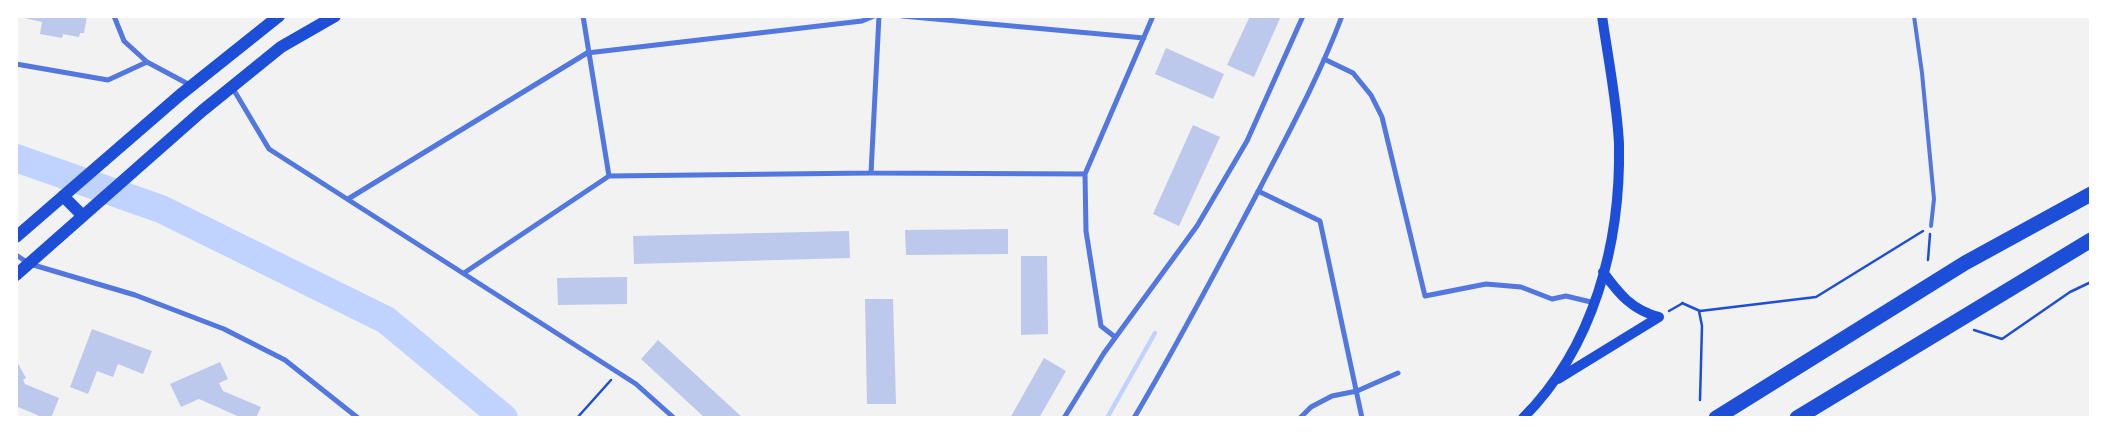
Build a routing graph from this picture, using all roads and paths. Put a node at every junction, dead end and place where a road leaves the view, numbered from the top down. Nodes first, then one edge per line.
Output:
1 (114, 16) edge
2 (280, 16) edge
3 (334, 16) edge
4 (583, 16) edge
5 (874, 16) edge
6 (879, 16) edge
7 (902, 16) edge
8 (1153, 16) edge
9 (1304, 16) edge
10 (1342, 16) edge
11 (1602, 16) edge
12 (1914, 16) edge
13 (1144, 38) junction
14 (588, 53) junction
15 (1324, 59) junction
16 (147, 62) junction
17 (16, 64) edge
18 (192, 86) junction
19 (232, 87) junction
20 (871, 172) junction
21 (1085, 174) junction
22 (609, 176) junction
23 (1258, 191) junction
24 (2091, 194) edge
25 (64, 196) junction
26 (348, 199) junction
27 (83, 216) junction
28 (1931, 226) junction
29 (18, 235) edge
30 (2091, 240) edge
31 (16, 256) edge
32 (1928, 260) dead end
33 (30, 264) junction
34 (1604, 272) junction
35 (464, 273) junction
36 (16, 275) edge
37 (2091, 282) edge
38 (1596, 303) junction
39 (1700, 311) junction
40 (1659, 317) junction
41 (1966, 327) dead end
42 (1115, 337) junction
43 (1398, 373) dead end
44 (612, 378) dead end
45 (1555, 381) junction
46 (1357, 391) junction
47 (1700, 400) dead end
48 (358, 418) edge
49 (577, 418) edge
50 (674, 418) edge
51 (1064, 418) edge
52 (1134, 418) edge
53 (1300, 418) edge
54 (1362, 418) edge
55 (1522, 418) edge
56 (1716, 418) edge
57 (1797, 418) edge

1 - 16 street
2 - 18 main road
3 - 19 main road
4 - 14 street
5 - 14 street
6 - 20 street
7 - 13 street
8 - 13 street
9 - 42 street
10 - 15 street
11 - 34 main road
12 - 28 lane
13 - 21 street
14 - 22 street
14 - 26 street
15 - 23 street
15 - 38 street
16 - 17 street
16 - 18 street
18 - 25 main road
19 - 26 street
19 - 27 main road
20 - 21 street
20 - 22 street
21 - 42 street
22 - 35 street
23 - 46 street
23 - 52 street
24 - 56 highway
25 - 27 main road
25 - 29 main road
26 - 35 street
27 - 33 main road
28 - 32 path
28 - 39 path
30 - 57 highway
31 - 33 street
33 - 36 main road
33 - 48 street
34 - 38 main road
34 - 40 main road
35 - 50 street
37 - 41 path
38 - 45 main road
39 - 40 path
39 - 47 path
40 - 45 main road
42 - 51 street
43 - 46 street
44 - 49 path
45 - 55 main road
46 - 53 street
46 - 54 street

